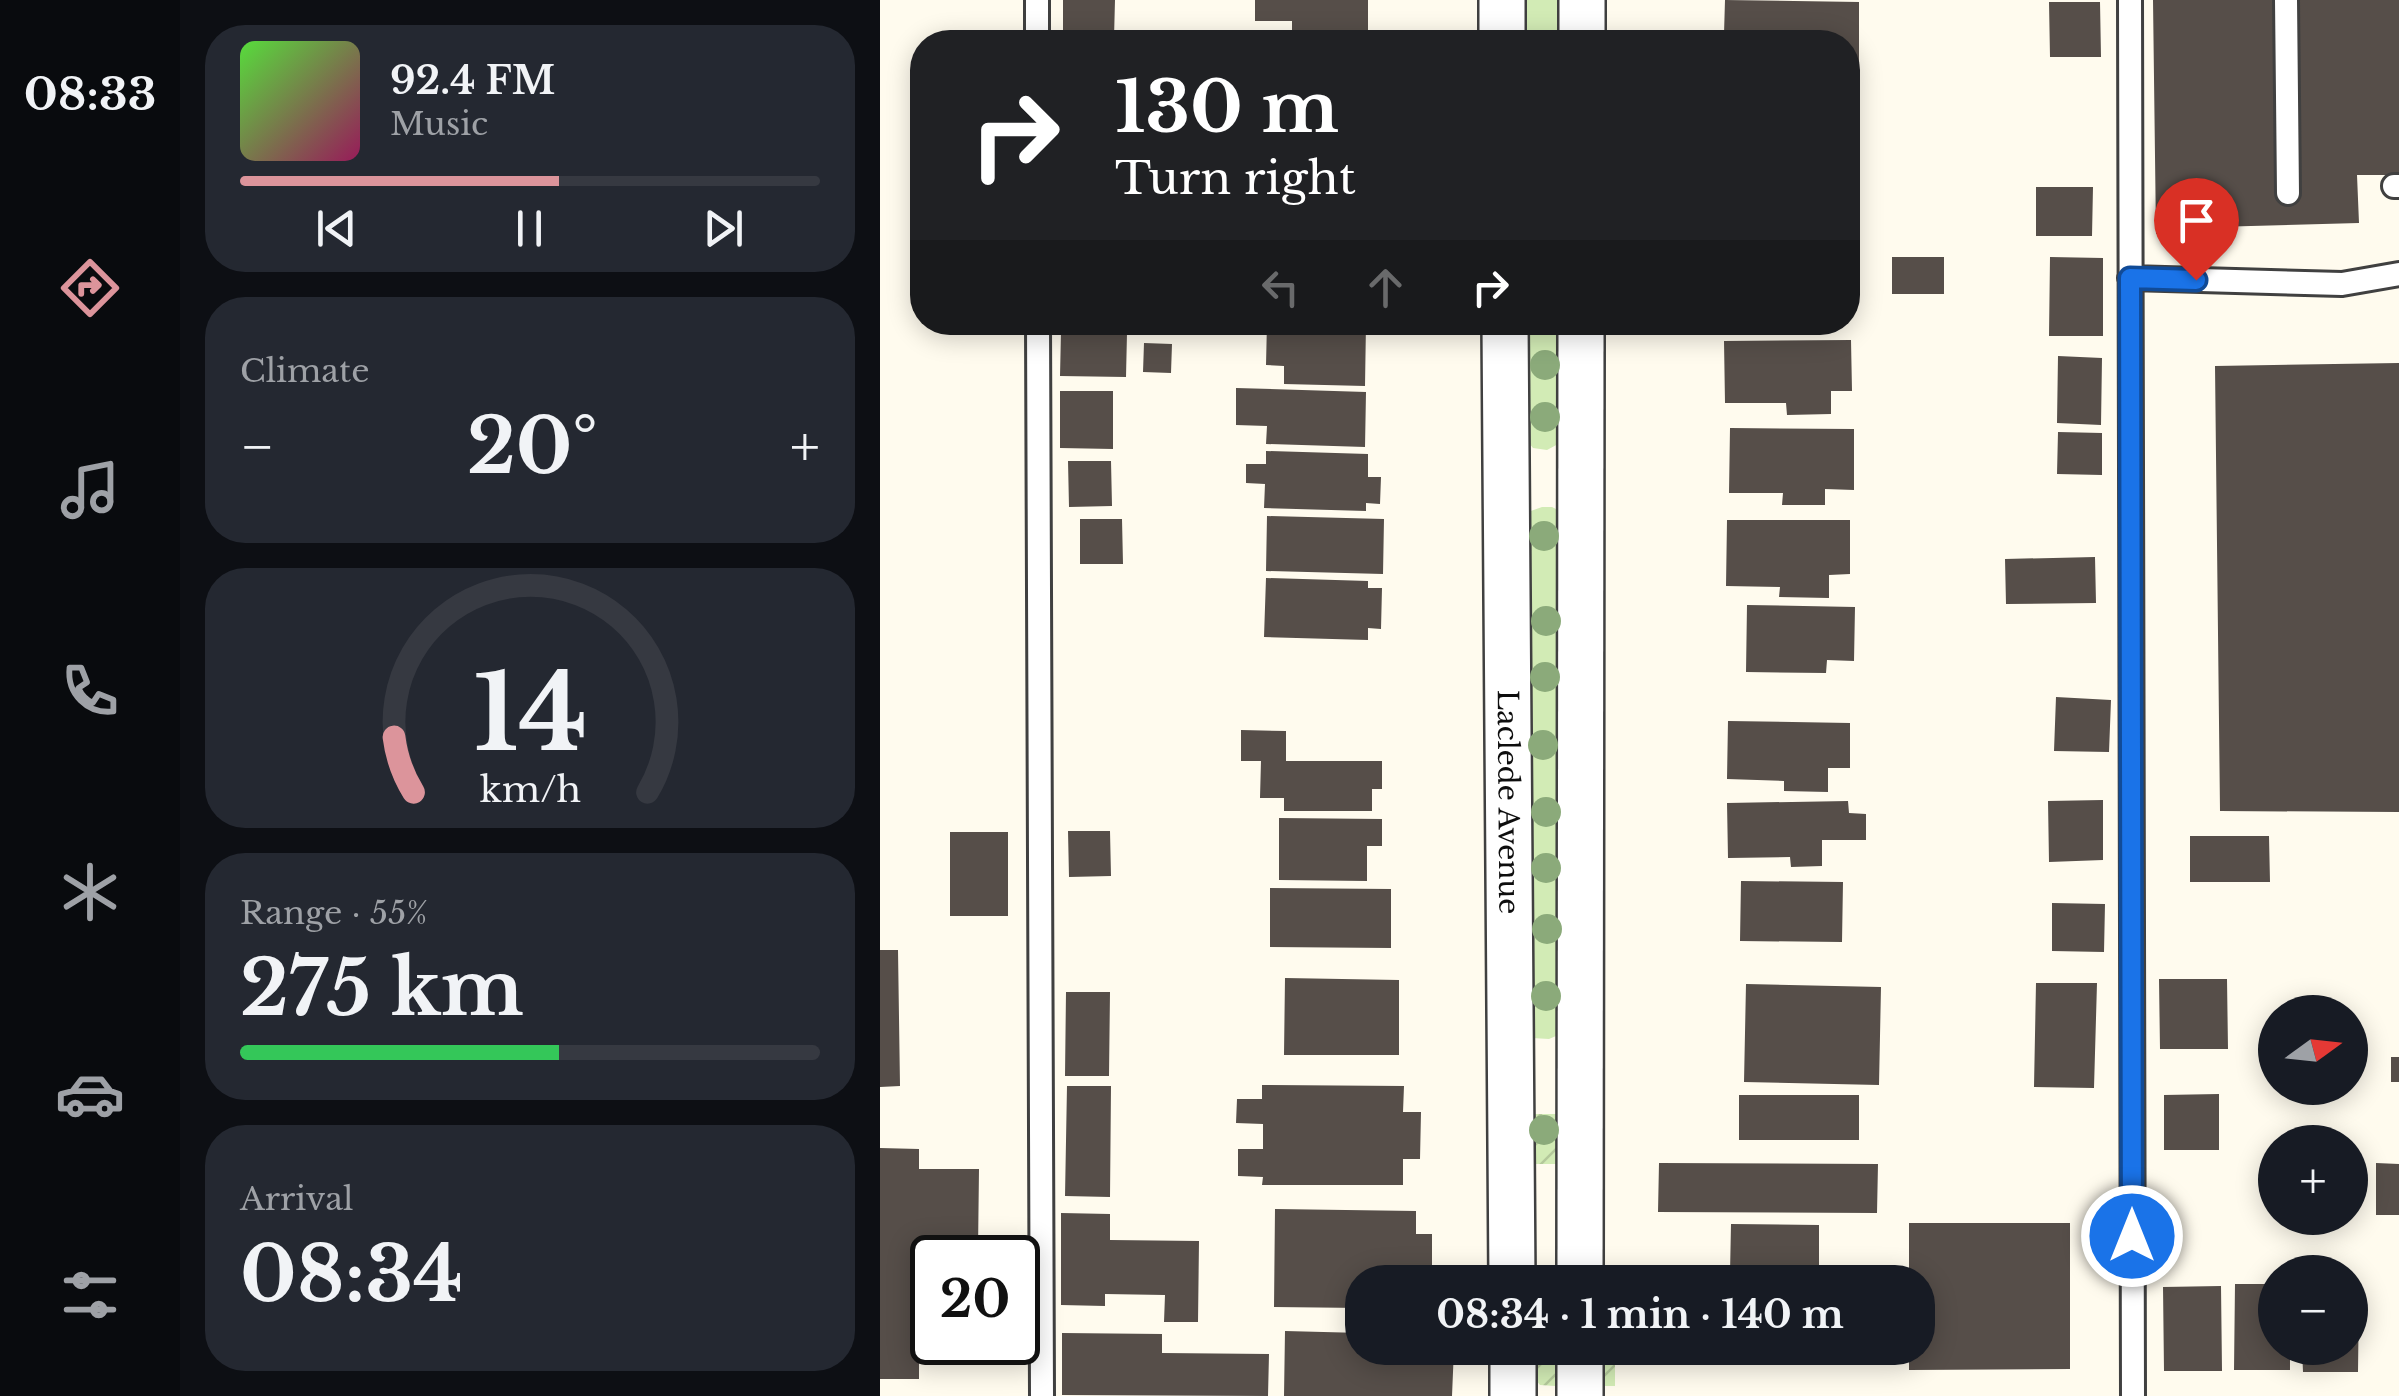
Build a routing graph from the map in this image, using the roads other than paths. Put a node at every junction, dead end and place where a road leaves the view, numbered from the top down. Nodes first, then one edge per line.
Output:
1 (1037, 0) edge
2 (1502, 0) edge
3 (1582, 0) edge
4 (2130, 0) edge
5 (2286, 0) edge
6 (1037, 30) edge
7 (1502, 30) edge
8 (1582, 30) edge
9 (2288, 193) dead end
10 (2399, 274) edge
11 (2130, 278) junction
12 (1038, 335) edge
13 (1504, 335) edge
14 (1582, 335) edge
15 (1512, 1265) edge
16 (1580, 1265) edge
17 (1512, 1365) edge
18 (1580, 1365) edge
19 (1042, 1396) edge
20 (1513, 1396) edge
21 (1580, 1396) edge
22 (2133, 1396) edge

1 - 6 lane
2 - 7 street
3 - 8 street
4 - 11 lane
5 - 9 lane
10 - 11 lane
11 - 22 lane
12 - 19 lane
13 - 15 street, Laclede Avenue
14 - 16 street
17 - 20 street
18 - 21 street

